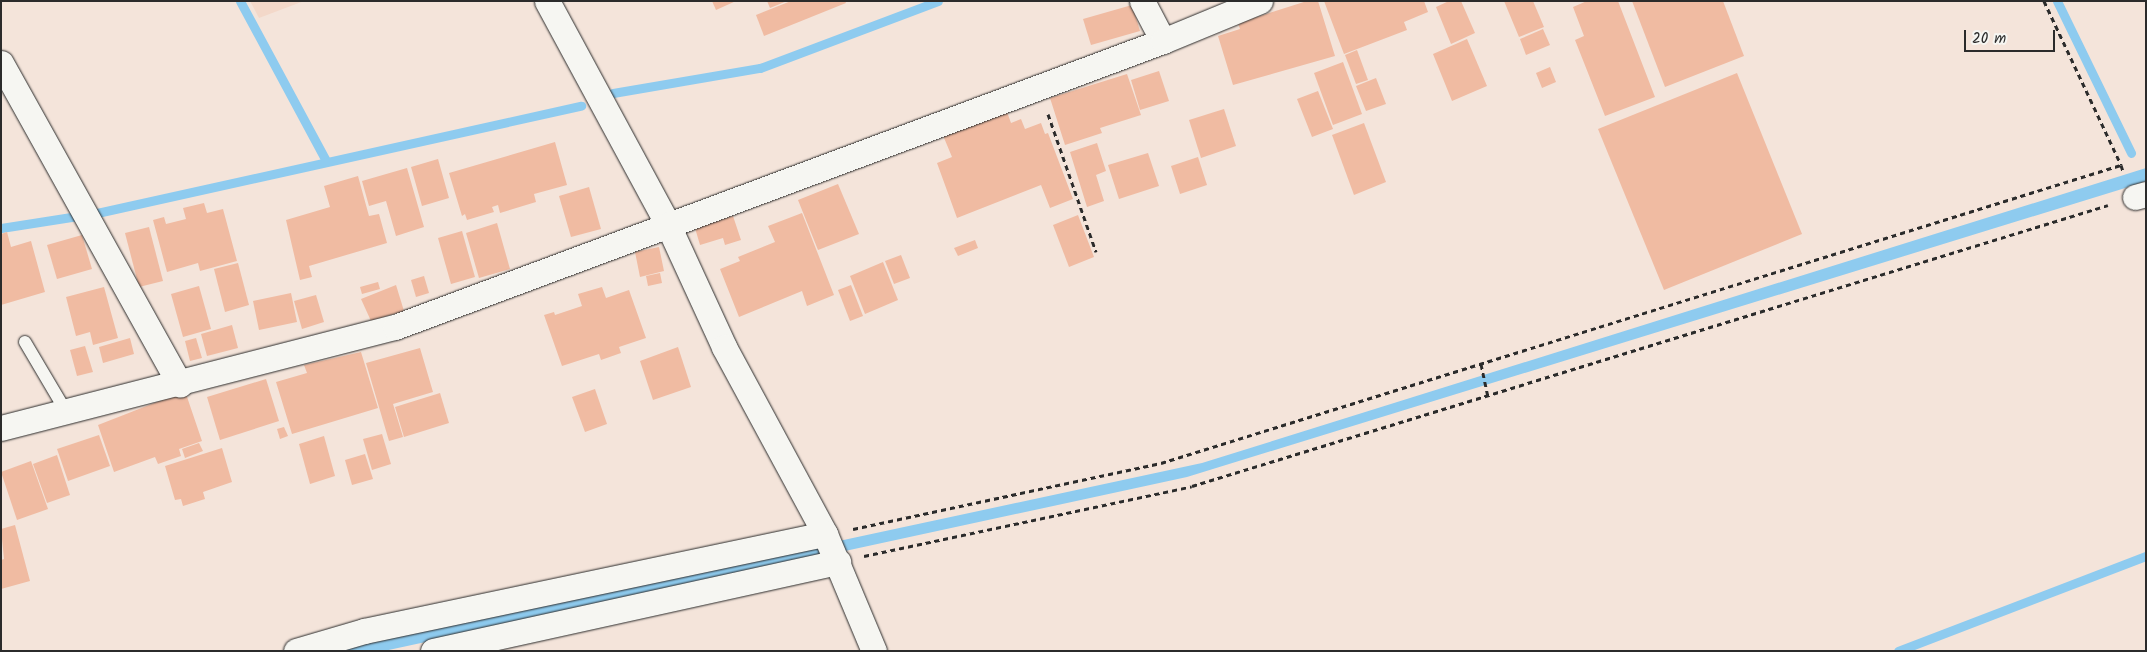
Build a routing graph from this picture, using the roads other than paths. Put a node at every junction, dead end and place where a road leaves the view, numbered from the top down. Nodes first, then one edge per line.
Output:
1 (547, 1) edge
2 (1142, 1) edge
3 (1260, 1) edge
4 (1163, 41) junction
5 (1, 63) edge
6 (668, 225) junction
7 (25, 342) dead end
8 (180, 384) junction
9 (67, 413) junction
10 (1, 428) edge
11 (832, 549) junction
12 (320, 648) edge
13 (296, 651) edge
14 (433, 651) edge
15 (874, 651) edge

1 - 6 street
2 - 4 street
3 - 4 street
4 - 6 street
5 - 8 street
6 - 8 street
6 - 11 street
7 - 9 lane
8 - 9 street
9 - 10 street
11 - 12 street
11 - 14 street
11 - 15 street
12 - 13 street

